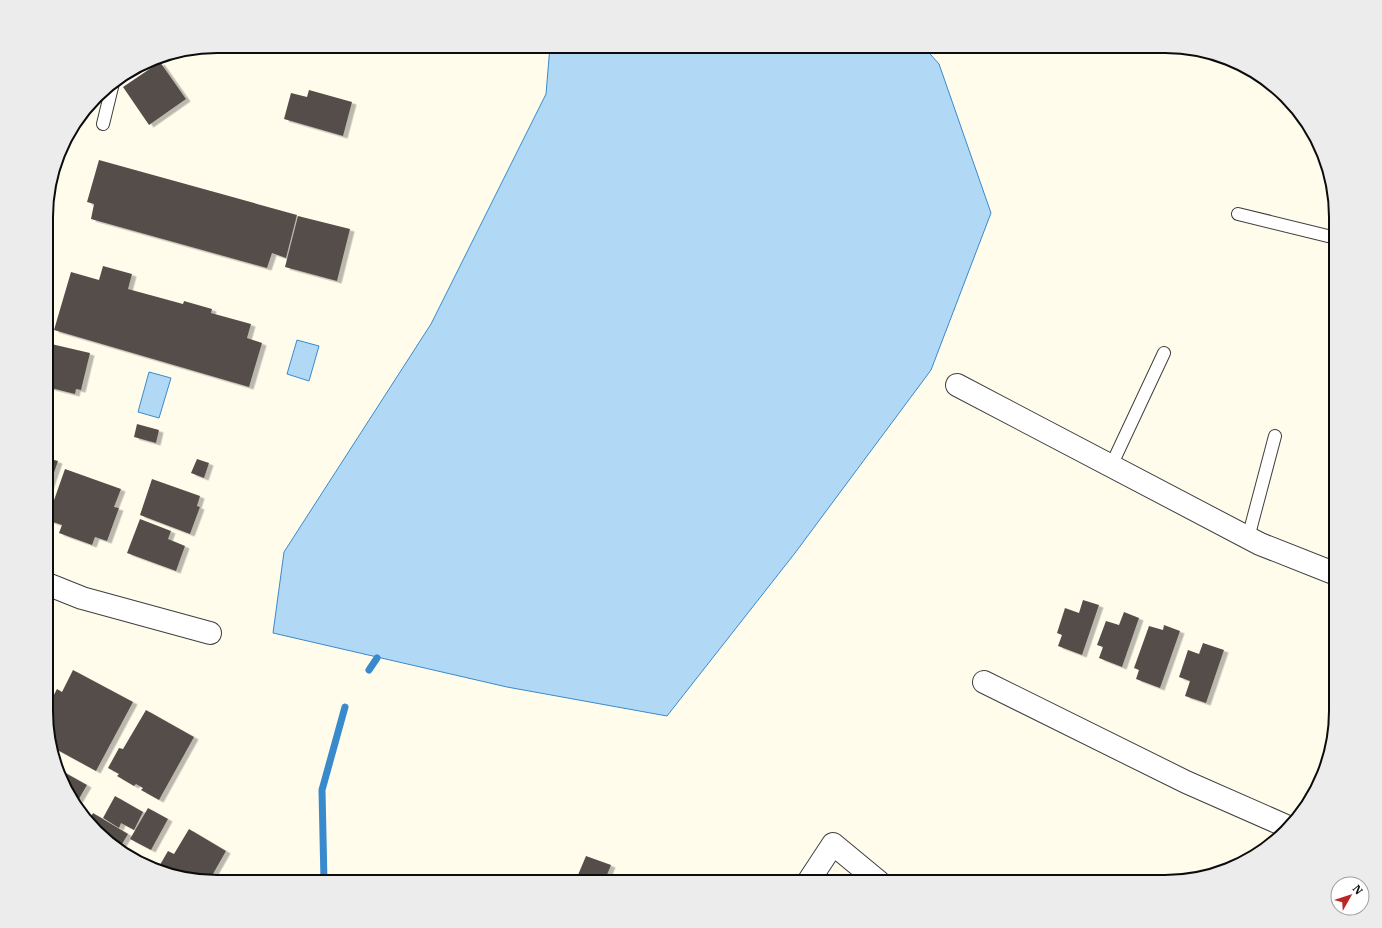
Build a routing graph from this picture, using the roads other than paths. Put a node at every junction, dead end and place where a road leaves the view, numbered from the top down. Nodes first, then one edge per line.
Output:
1 (111, 92) edge
2 (104, 124) dead end
3 (1238, 214) dead end
4 (1329, 236) edge
5 (1164, 352) dead end
6 (957, 385) dead end
7 (1275, 436) dead end
8 (1111, 466) junction
9 (1248, 538) junction
10 (1329, 571) edge
11 (53, 586) edge
12 (210, 633) dead end
13 (984, 682) dead end
14 (1283, 825) edge
15 (813, 875) edge
16 (871, 875) edge

1 - 2 lane
3 - 4 lane
5 - 8 lane
6 - 8 street
7 - 9 lane
8 - 9 street
9 - 10 street
11 - 12 street
13 - 14 street
15 - 16 street

